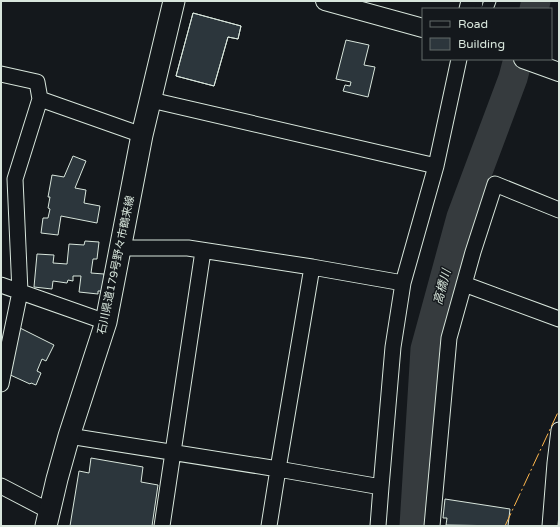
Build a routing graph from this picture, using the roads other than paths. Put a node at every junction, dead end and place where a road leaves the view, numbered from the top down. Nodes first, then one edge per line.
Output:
1 (174, 1) edge
2 (325, 1) edge
3 (347, 4) edge
4 (422, 28) edge
5 (459, 60) edge
6 (527, 60) edge
7 (559, 72) edge
8 (1, 74) edge
9 (40, 99) junction
10 (151, 100) junction
11 (142, 135) junction
12 (436, 166) junction
13 (559, 210) edge
14 (120, 248) junction
15 (203, 251) junction
16 (312, 267) junction
17 (403, 283) junction
18 (464, 284) junction
19 (1, 285) edge
20 (20, 292) junction
21 (559, 319) edge
22 (106, 322) junction
23 (1, 384) edge
24 (559, 430) edge
25 (69, 436) junction
26 (174, 453) junction
27 (557, 463) edge
28 (278, 469) junction
29 (1, 486) edge
30 (381, 487) junction
31 (48, 519) edge
32 (162, 526) edge
33 (269, 526) edge
34 (378, 526) edge
35 (432, 526) edge
36 (550, 526) edge

1 - 10 main road, 石川県道179号野々市鶴来線
2 - 3 street
3 - 4 street
5 - 12 street
6 - 7 street
8 - 9 street
9 - 11 street
9 - 20 street
10 - 11 main road, 石川県道179号野々市鶴来線
10 - 12 street
11 - 14 main road, 石川県道179号野々市鶴来線
12 - 17 street
13 - 18 street
14 - 15 street
14 - 22 main road, 石川県道179号野々市鶴来線
15 - 16 street
15 - 26 street
16 - 17 street
16 - 28 street
17 - 30 street
18 - 21 street
18 - 35 street
19 - 20 street
20 - 22 street
20 - 23 street
22 - 25 main road, 石川県道179号野々市鶴来線
24 - 27 street
25 - 26 street
25 - 31 main road, 石川県道179号野々市鶴来線
26 - 28 street
26 - 32 street
27 - 36 street
28 - 30 street
28 - 33 street
29 - 31 street
30 - 34 street

